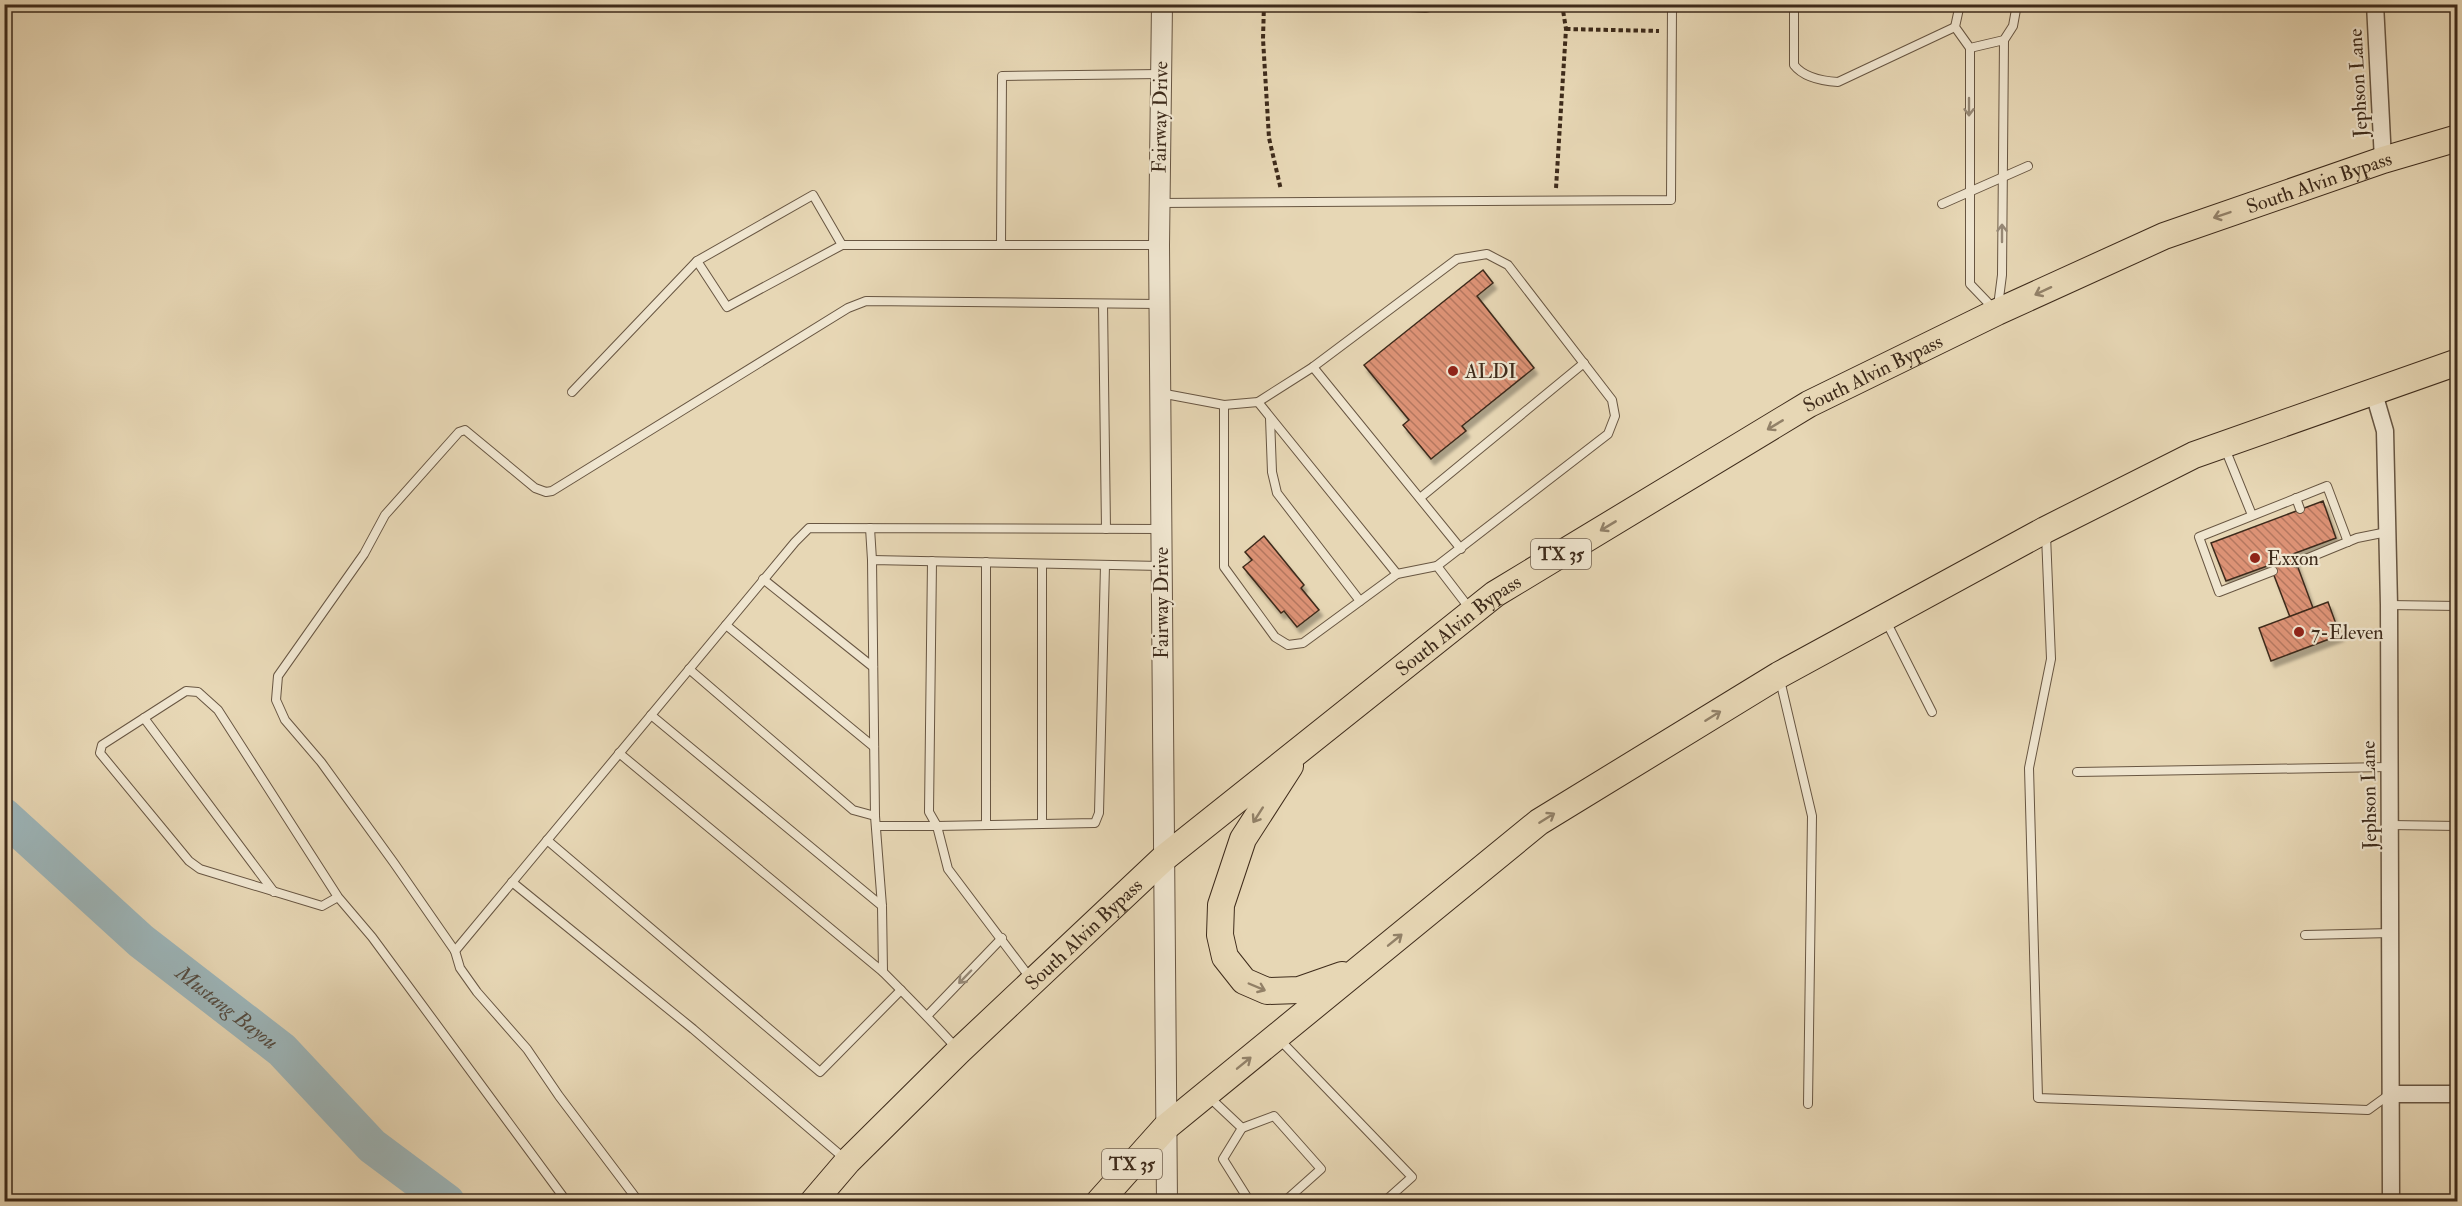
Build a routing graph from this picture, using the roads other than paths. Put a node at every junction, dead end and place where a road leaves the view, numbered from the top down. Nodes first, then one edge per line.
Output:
1 (1162, 4) edge
2 (1367, 4) edge
3 (1443, 4) edge
4 (1672, 4) edge
5 (1794, 4) edge
6 (1960, 4) edge
7 (2017, 4) edge
8 (2375, 4) edge
9 (1955, 27) junction
10 (2004, 40) junction
11 (1970, 48) junction
12 (1160, 74) junction
13 (2457, 138) edge
14 (2383, 160) junction
15 (2028, 166) dead end
16 (2002, 177) junction
17 (1969, 192) junction
18 (1159, 203) junction
19 (1941, 204) dead end
20 (842, 245) junction
21 (1001, 245) junction
22 (1159, 245) junction
23 (697, 261) junction
24 (1103, 304) junction
25 (1159, 304) junction
26 (1997, 312) junction
27 (2457, 362) edge
28 (1584, 363) junction
29 (1313, 367) junction
30 (2373, 390) junction
31 (572, 392) dead end
32 (1160, 393) junction
33 (1258, 402) junction
34 (1224, 405) junction
35 (1270, 417) junction
36 (2223, 444) junction
37 (1419, 498) junction
38 (2296, 498) junction
39 (2276, 506) junction
40 (2300, 509) dead end
41 (2249, 517) junction
42 (2280, 517) dead end
43 (2224, 527) junction
44 (870, 528) junction
45 (1106, 528) junction
46 (2249, 528) dead end
47 (1161, 529) junction
48 (2045, 530) junction
49 (2387, 532) junction
50 (2229, 536) dead end
51 (2348, 542) junction
52 (1461, 549) junction
53 (2296, 559) dead end
54 (872, 560) junction
55 (932, 561) junction
56 (986, 562) junction
57 (1042, 564) junction
58 (1105, 565) junction
59 (1161, 566) junction
60 (1437, 566) junction
61 (2268, 570) dead end
62 (1397, 574) junction
63 (763, 579) junction
64 (1360, 601) junction
65 (2389, 605) junction
66 (2457, 606) edge
67 (1473, 612) junction
68 (1884, 618) junction
69 (726, 625) junction
70 (873, 667) junction
71 (689, 669) junction
72 (1779, 675) junction
73 (1932, 712) dead end
74 (651, 715) junction
75 (144, 718) junction
76 (874, 747) junction
77 (1301, 748) junction
78 (619, 753) junction
79 (2389, 767) junction
80 (2077, 772) dead end
81 (875, 816) junction
82 (1042, 824) junction
83 (986, 825) junction
84 (2391, 825) junction
85 (876, 826) junction
86 (938, 826) junction
87 (2457, 826) edge
88 (547, 840) junction
89 (1164, 858) junction
90 (513, 882) junction
91 (274, 892) junction
92 (338, 897) junction
93 (882, 906) junction
94 (2391, 933) junction
95 (2305, 935) dead end
96 (1002, 938) junction
97 (454, 951) junction
98 (1361, 968) junction
99 (883, 972) junction
100 (1032, 980) junction
101 (901, 990) junction
102 (927, 1015) junction
103 (1277, 1036) junction
104 (958, 1051) junction
105 (1206, 1094) junction
106 (2391, 1094) junction
107 (2457, 1094) edge
108 (1808, 1104) dead end
109 (1166, 1127) junction
110 (1242, 1128) junction
111 (848, 1161) junction
112 (567, 1202) edge
113 (639, 1202) edge
114 (813, 1202) edge
115 (1099, 1202) edge
116 (1167, 1202) edge
117 (1250, 1202) edge
118 (1284, 1202) edge
119 (1384, 1202) edge
120 (2391, 1202) edge

1 - 12 street, Fairway Drive
2 - 3 lane
4 - 18 lane
5 - 9 lane
6 - 9 lane
7 - 10 lane
8 - 14 street, Jephson Lane
9 - 11 lane
10 - 11 lane
10 - 16 lane
11 -> 17 lane
12 - 18 street, Fairway Drive
12 - 21 lane
13 - 14 main road, South Alvin Bypass / TX 35
14 -> 26 main road, South Alvin Bypass / TX 35
15 - 16 lane
16 - 17 lane
26 -> 16 lane
17 - 19 lane
17 - 26 lane
18 - 22 street, Fairway Drive
20 - 21 lane
20 - 23 lane
20 - 23 lane
21 - 22 lane
22 - 25 street, Fairway Drive
23 - 31 lane
24 - 25 lane
24 - 45 lane
24 - 97 lane
25 - 32 street, Fairway Drive
26 -> 67 main road, South Alvin Bypass / TX 35
27 - 30 main road, TX 35
28 - 29 lane
28 - 37 lane
28 - 52 lane
29 - 33 lane
29 - 37 lane
30 - 36 main road, TX 35
30 - 49 street, Jephson Lane
32 - 34 lane
32 - 47 street, Fairway Drive
33 - 34 lane
33 - 35 lane
34 - 64 lane
35 - 62 lane
35 - 64 lane
36 - 41 lane
36 - 48 main road, TX 35
37 - 52 lane
38 - 39 lane
38 - 40 lane
38 - 51 lane
39 - 41 lane
39 - 42 lane
41 - 43 lane
41 - 46 lane
43 - 50 lane
43 - 61 lane
44 - 45 lane
44 - 54 lane
44 - 63 lane
45 - 47 lane
47 - 59 street, Fairway Drive
48 - 68 main road, TX 35
48 - 106 lane
49 - 51 lane
49 - 65 street, Jephson Lane
51 - 53 lane
52 - 60 lane
54 - 55 lane
54 - 70 lane
55 - 56 lane
55 - 86 lane
56 - 57 lane
56 - 83 lane
57 - 58 lane
57 - 82 lane
58 - 59 lane
58 - 82 lane
59 - 89 street, Fairway Drive
60 - 62 lane
60 - 67 lane
62 - 64 lane
63 - 69 lane
63 - 70 lane
65 - 66 lane
65 - 79 street, Jephson Lane
67 - 77 main road, South Alvin Bypass / TX 35
68 - 72 main road, TX 35
68 - 73 lane
69 - 71 lane
69 - 76 lane
70 - 76 lane
71 - 74 lane
71 - 81 lane
98 -> 72 main road, TX 35
72 - 108 lane
74 - 78 lane
74 - 93 lane
75 - 91 lane
75 - 91 lane
75 - 92 lane
76 - 81 lane
77 - 89 main road, South Alvin Bypass / TX 35
77 -> 98 main road
78 - 88 lane
78 - 99 lane
79 - 80 lane
79 - 84 street, Jephson Lane
81 - 85 lane
82 - 83 lane
83 - 86 lane
84 - 87 lane
84 - 94 street, Jephson Lane
85 - 86 lane
85 - 93 lane
86 - 96 lane
88 - 90 lane
88 - 101 lane
89 - 100 main road, South Alvin Bypass / TX 35
89 - 109 street, Fairway Drive
90 - 97 lane
90 - 111 lane
91 - 92 lane
92 - 112 lane
93 - 99 lane
94 - 95 lane
94 - 106 street, Jephson Lane
96 - 100 lane
96 -> 102 lane
97 - 113 lane
98 - 103 main road, TX 35
99 - 101 lane
100 - 104 main road, South Alvin Bypass / TX 35
101 - 102 lane
102 - 104 lane
105 -> 103 main road, TX 35
103 - 119 lane
104 - 111 main road, South Alvin Bypass / TX 35
105 - 109 main road, TX 35
105 - 110 lane
106 - 107 street
106 - 120 street, Jephson Lane
109 - 115 main road, TX 35
109 - 116 street, Fairway Drive
110 - 117 lane
110 - 118 lane
111 - 114 main road, South Alvin Bypass / TX 35

